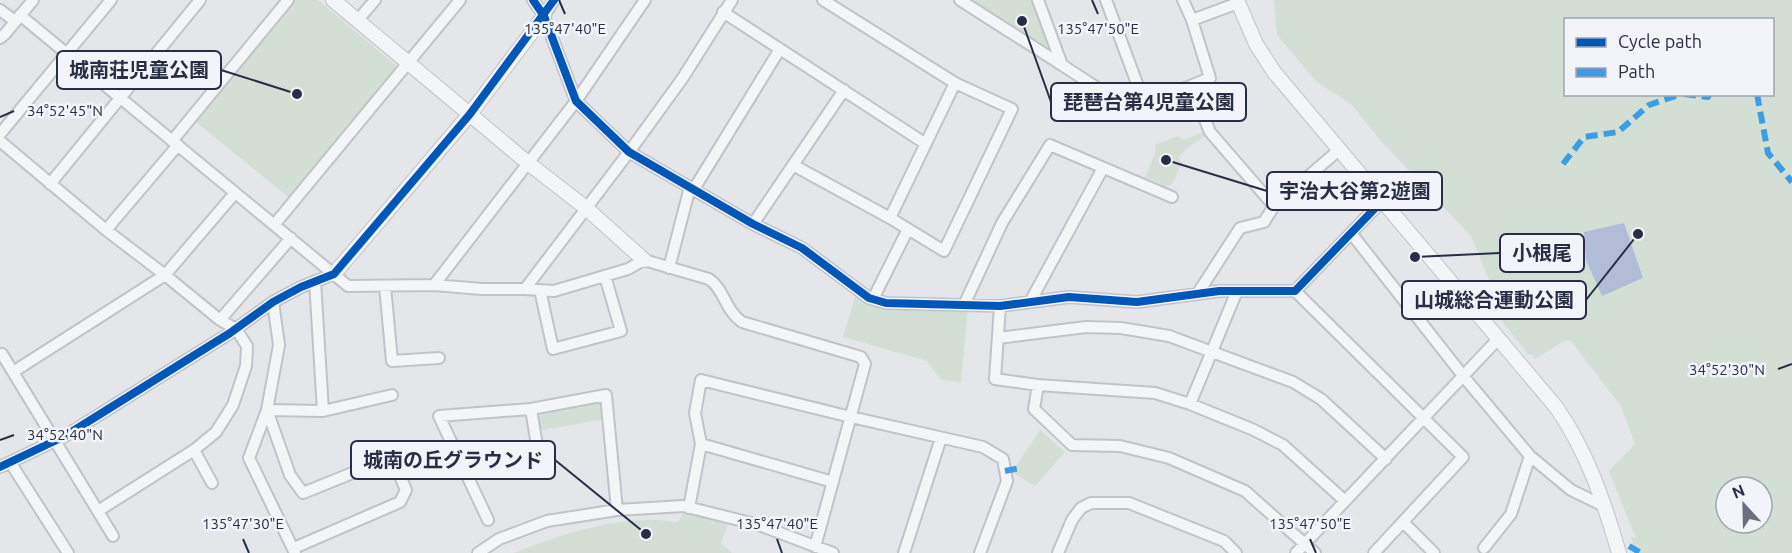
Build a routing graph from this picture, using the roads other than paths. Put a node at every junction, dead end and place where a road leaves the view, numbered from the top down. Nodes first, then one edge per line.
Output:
1 (33, 0) edge
2 (111, 0) edge
3 (200, 0) edge
4 (288, 0) edge
5 (333, 0) edge
6 (375, 0) edge
7 (460, 0) edge
8 (533, 0) edge
9 (554, 0) edge
10 (645, 0) edge
11 (732, 0) edge
12 (823, 0) edge
13 (960, 0) edge
14 (1038, 0) edge
15 (1106, 0) edge
16 (1183, 0) edge
17 (1237, 1) edge
18 (841, 5) edge
19 (0, 10) edge
20 (723, 12) junction
21 (544, 16) junction
22 (18, 18) junction
23 (1192, 20) junction
24 (357, 21) junction
25 (0, 38) edge
26 (780, 49) junction
27 (67, 54) junction
28 (409, 63) junction
29 (1062, 65) junction
30 (955, 83) junction
31 (1191, 86) junction
32 (844, 90) junction
33 (121, 98) junction
34 (576, 102) junction
35 (1145, 105) junction
36 (470, 114) junction
37 (0, 134) edge
38 (0, 141) edge
39 (175, 143) junction
40 (926, 144) junction
41 (1340, 149) junction
42 (629, 152) junction
43 (528, 163) junction
44 (793, 165) junction
45 (1103, 168) junction
46 (50, 184) junction
47 (692, 188) junction
48 (236, 193) junction
49 (1172, 197) dead end
50 (1383, 200) junction
51 (1274, 206) junction
52 (585, 208) junction
53 (890, 218) junction
54 (753, 224) junction
55 (274, 225) junction
56 (908, 229) junction
57 (106, 230) junction
58 (1351, 233) junction
59 (291, 238) junction
60 (644, 260) junction
61 (669, 268) junction
62 (334, 274) junction
63 (165, 275) junction
64 (605, 276) junction
65 (315, 281) junction
66 (434, 285) junction
67 (385, 286) junction
68 (525, 289) junction
69 (540, 290) junction
70 (1237, 291) junction
71 (1295, 291) junction
72 (1197, 293) junction
73 (873, 300) junction
74 (273, 302) junction
75 (1030, 303) junction
76 (964, 305) junction
77 (1000, 306) junction
78 (220, 320) junction
79 (236, 329) junction
80 (998, 338) junction
81 (1499, 338) junction
82 (1212, 351) junction
83 (0, 355) edge
84 (439, 358) dead end
85 (13, 372) junction
86 (1464, 377) junction
87 (1038, 385) junction
88 (392, 396) dead end
89 (1190, 404) junction
90 (531, 409) junction
91 (267, 410) junction
92 (323, 411) junction
93 (850, 417) junction
94 (1425, 418) junction
95 (941, 438) junction
96 (55, 440) junction
97 (701, 444) junction
98 (194, 450) junction
99 (1530, 456) junction
100 (1386, 459) junction
101 (5, 464) edge
102 (540, 464) dead end
103 (833, 482) junction
104 (212, 483) dead end
105 (1345, 501) junction
106 (1604, 506) junction
107 (689, 508) junction
108 (617, 510) junction
109 (98, 511) junction
110 (488, 520) dead end
111 (1403, 522) junction
112 (113, 536) dead end
113 (1305, 544) junction
114 (815, 547) junction
115 (1484, 548) dead end
116 (294, 551) edge
117 (68, 553) edge
118 (478, 553) edge
119 (833, 553) edge
120 (904, 553) edge
121 (980, 553) edge
122 (1058, 553) edge
123 (1236, 553) edge
124 (1296, 553) edge
125 (1315, 553) edge
126 (1374, 553) edge
127 (1434, 553) edge
128 (1619, 553) edge

1 - 22 street
2 - 27 street
3 - 33 street
4 - 39 street
5 - 24 street
6 - 24 street
7 - 28 street
8 - 21 street
9 - 21 street
10 - 34 street
11 - 20 street
12 - 18 street
13 - 29 street
14 - 29 street
15 - 35 street
16 - 23 street
17 - 23 street
17 - 41 street
18 - 30 street
19 - 22 street
20 - 26 street
20 - 42 street
21 - 34 street
21 - 36 street
22 - 25 street
22 - 27 street
23 - 31 street
24 - 28 street
26 - 32 street
26 - 47 street
27 - 33 street
27 - 37 street
28 - 36 street
28 - 55 street
29 - 35 street
30 - 40 street
30 - 56 street
31 - 35 street
31 - 51 street
32 - 40 street
32 - 44 street
33 - 39 street
33 - 46 street
34 - 42 street
34 - 43 street
36 - 43 street
36 - 62 street
38 - 46 street
39 - 48 street
39 - 57 street
40 - 53 street
41 - 50 street
41 - 51 street
42 - 47 street
42 - 52 street
43 - 52 street
43 - 66 street
44 - 53 street
44 - 54 street
45 - 49 street
45 - 75 street
45 - 76 street
46 - 57 street
47 - 54 street
47 - 61 street
48 - 55 street
48 - 63 street
50 - 58 street
50 - 81 street
51 - 72 street
52 - 60 street
52 - 68 street
53 - 56 street
54 - 73 street
55 - 59 street
56 - 73 street
57 - 63 street
58 - 71 street
58 - 86 street
59 - 62 street
59 - 78 street
60 - 61 street
60 - 64 street
61 - 93 street
62 - 65 street
62 - 67 street
63 - 78 street
63 - 85 street
64 - 69 street
64 - 69 street
65 - 74 street
65 - 92 street
66 - 67 street
66 - 68 street
67 - 84 street
68 - 69 street
70 - 71 street
70 - 72 street
70 - 82 street
71 - 94 street
72 - 75 street
73 - 76 street
74 - 79 street
74 - 91 street
75 - 77 street
76 - 77 street
77 - 80 street
78 - 79 street
79 - 96 street
79 - 98 street
80 - 82 street
80 - 87 street
81 - 86 street
81 - 106 street
82 - 89 street
82 - 100 street
83 - 85 street
85 - 96 street
86 - 94 street
86 - 99 street
87 - 89 street
87 - 113 street
88 - 92 street
89 - 105 street
90 - 102 street
90 - 108 street
90 - 110 street
91 - 92 street
91 - 116 street
91 - 116 street
93 - 95 street
93 - 97 street
93 - 103 street
94 - 100 street
94 - 111 street
95 - 120 street
95 - 121 street
96 - 101 street
96 - 109 street
97 - 103 street
97 - 107 street
98 - 104 street
98 - 109 street
99 - 106 street
99 - 115 street
100 - 105 street
101 - 117 street
103 - 114 street
105 - 113 street
106 - 128 street
107 - 108 street
107 - 114 street
108 - 118 street
109 - 112 street
111 - 126 street
111 - 127 street
113 - 124 street
113 - 125 street
114 - 119 street
122 - 123 street

